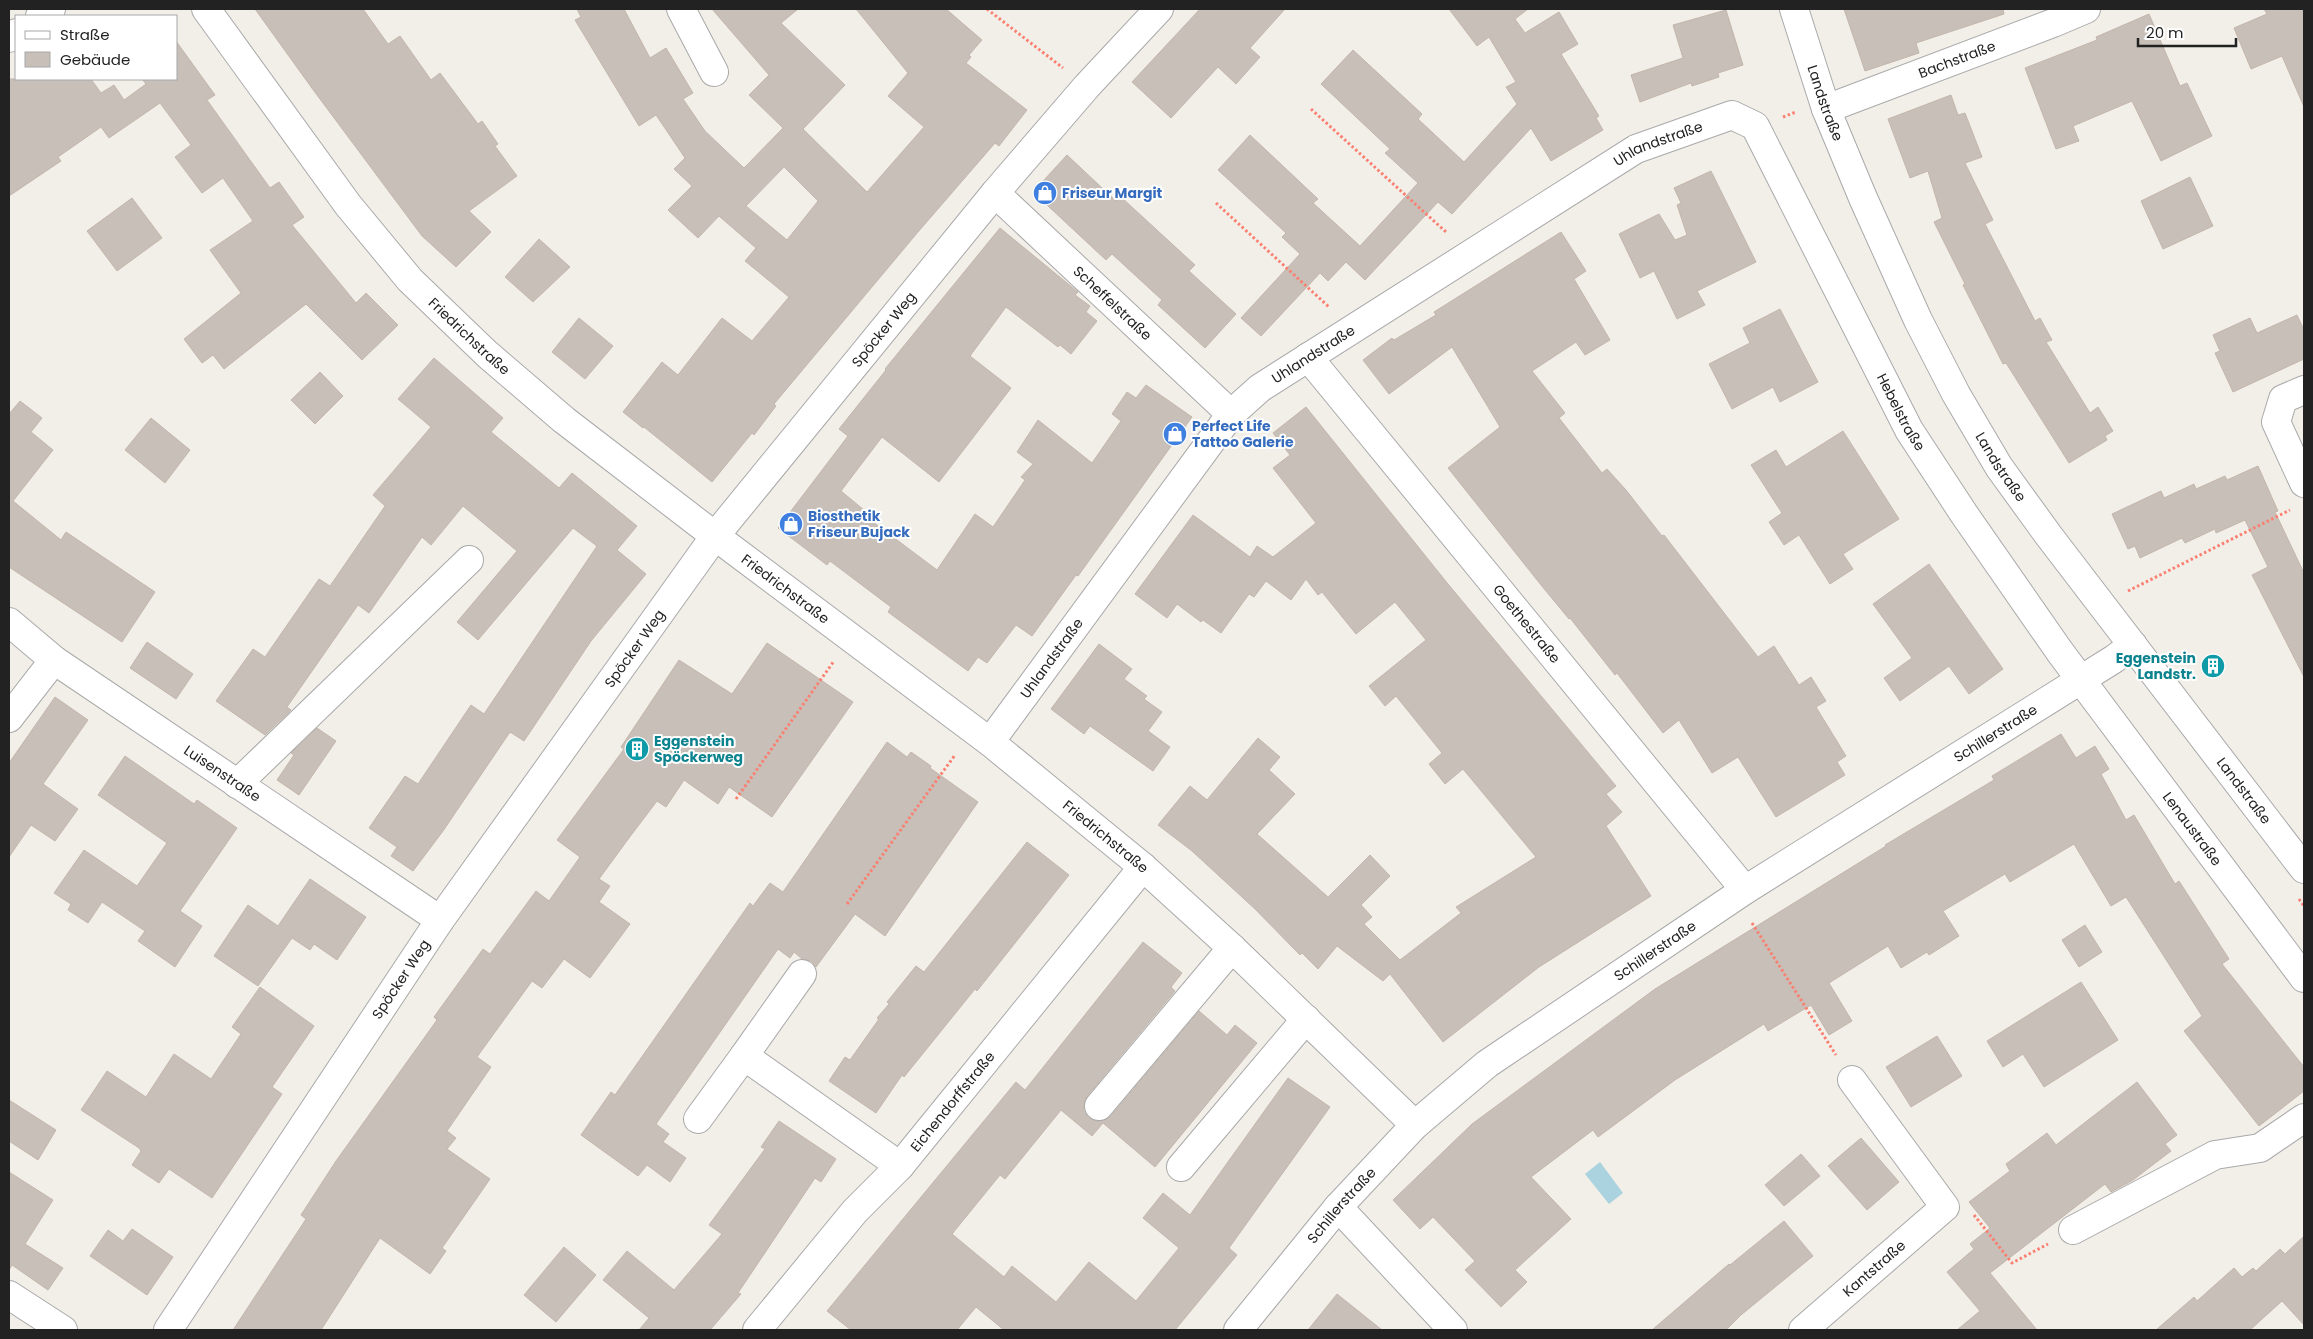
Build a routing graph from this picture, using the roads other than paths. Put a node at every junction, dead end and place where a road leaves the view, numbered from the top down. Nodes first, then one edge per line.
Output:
1 (206, 9) edge
2 (681, 9) edge
3 (1159, 9) edge
4 (1794, 9) edge
5 (2086, 9) edge
6 (714, 72) dead end
7 (1826, 108) junction
8 (1755, 126) joint
9 (995, 193) junction
10 (1308, 357) junction
11 (2304, 390) edge
12 (1231, 414) junction
13 (2300, 495) edge
14 (715, 536) junction
15 (469, 560) dead end
16 (9, 622) edge
17 (2133, 645) junction
18 (54, 660) junction
19 (2080, 680) junction
20 (9, 718) edge
21 (981, 736) junction
22 (237, 784) junction
23 (1143, 868) junction
24 (2304, 869) edge
25 (1740, 893) junction
26 (440, 920) junction
27 (1232, 948) junction
28 (802, 974) dead end
29 (2304, 978) edge
30 (1306, 1019) junction
31 (744, 1056) junction
32 (1852, 1080) road end
33 (1099, 1106) dead end
34 (2304, 1118) edge
35 (698, 1119) dead end
36 (1415, 1124) junction
37 (900, 1166) junction
38 (1181, 1168) dead end
39 (1338, 1207) junction
40 (2072, 1230) road end
41 (9, 1295) edge
42 (63, 1330) edge
43 (168, 1330) edge
44 (757, 1330) edge
45 (1238, 1330) edge
46 (1453, 1330) edge
47 (1803, 1330) edge

1 - 14 street, Friedrichstraße
2 - 6 street
3 - 9 street, Spöcker Weg
4 - 7 street, Landstraße
5 - 7 street, Bachstraße
7 - 17 street, Landstraße
8 - 10 street, Uhlandstraße
8 - 19 street, Hebelstraße
9 - 12 street, Scheffelstraße
9 - 14 street, Spöcker Weg
10 - 12 street, Uhlandstraße
10 - 25 street, Goethestraße
11 - 13 street
12 - 21 street, Uhlandstraße
14 - 21 street, Friedrichstraße
14 - 26 street, Spöcker Weg
15 - 22 street
16 - 18 street, Luisenstraße
17 - 19 street, Schillerstraße
17 - 24 street, Landstraße
18 - 20 street
18 - 22 street, Luisenstraße
19 - 25 street, Schillerstraße
19 - 29 street, Lenaustraße
21 - 23 street, Friedrichstraße
22 - 26 street, Luisenstraße
23 - 27 street, Friedrichstraße
23 - 37 street, Eichendorffstraße
25 - 36 street, Schillerstraße
26 - 43 street, Spöcker Weg
27 - 30 street, Friedrichstraße
27 - 33 street
28 - 31 street
30 - 36 street, Friedrichstraße
30 - 38 street
31 - 35 street
31 - 37 street
32 - 47 street, Kantstraße
34 - 40 street
36 - 39 street, Schillerstraße
37 - 44 street, Eichendorffstraße
39 - 45 street, Schillerstraße
39 - 46 street
41 - 42 street

